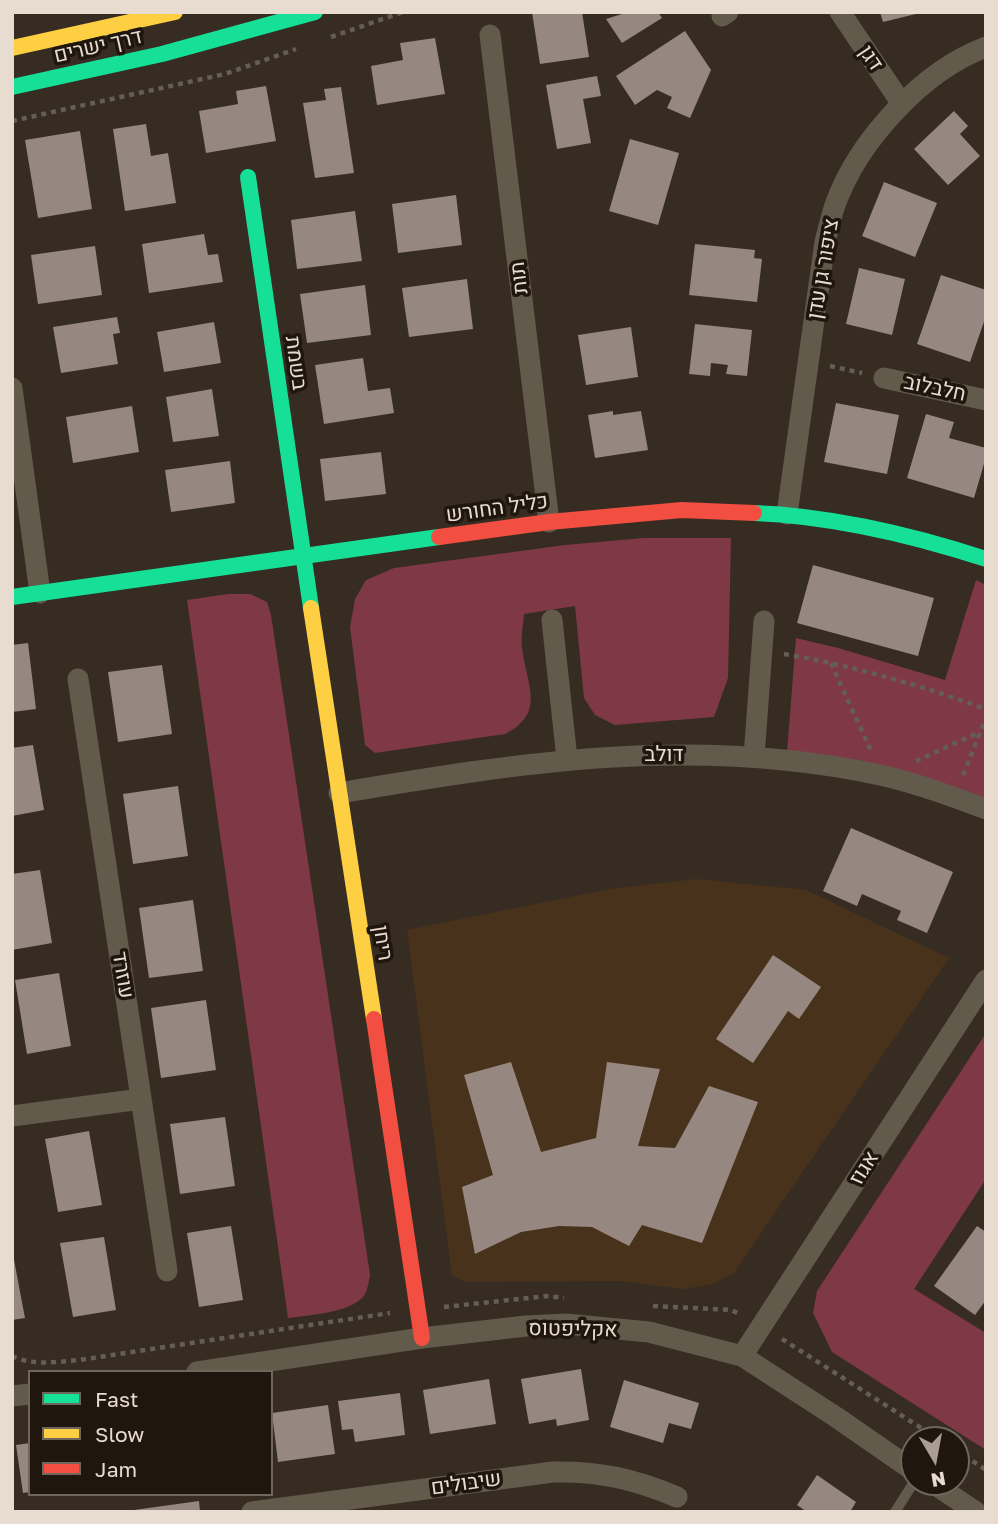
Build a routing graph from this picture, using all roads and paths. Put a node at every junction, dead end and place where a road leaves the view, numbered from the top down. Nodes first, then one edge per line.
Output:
1 (175, 12) edge
2 (315, 12) edge
3 (840, 12) edge
4 (490, 35) dead end
5 (986, 47) edge
6 (12, 48) edge
7 (12, 87) edge
8 (902, 104) junction
9 (248, 177) dead end
10 (808, 360) junction
11 (884, 378) joint
12 (12, 388) edge
13 (986, 400) edge
14 (14, 414) edge
15 (787, 514) junction
16 (549, 522) junction
17 (303, 555) junction
18 (986, 559) edge
19 (40, 593) junction
20 (12, 597) edge
21 (552, 620) dead end
22 (764, 621) dead end
23 (762, 650) junction
24 (831, 662) junction
25 (78, 679) dead end
26 (986, 709) edge
27 (986, 718) edge
28 (980, 732) junction
29 (754, 757) junction
30 (567, 759) junction
31 (882, 776) junction
32 (339, 793) junction
33 (954, 797) junction
34 (986, 809) edge
35 (986, 980) edge
36 (141, 1099) junction
37 (12, 1116) edge
38 (167, 1271) dead end
39 (422, 1338) junction
40 (12, 1356) edge
41 (742, 1356) junction
42 (79, 1360) dead end
43 (832, 1369) dead end
44 (225, 1370) edge
45 (919, 1426) edge
46 (970, 1459) edge
47 (900, 1461) edge
48 (986, 1470) edge
49 (905, 1496) edge
50 (952, 1496) edge
51 (677, 1497) dead end
52 (252, 1512) edge
53 (895, 1512) edge
54 (976, 1512) edge

1 - 6 street, דרך ישרים
2 - 7 street, דרך ישרים
3 - 8 street, דגן
4 - 16 street, תות
5 - 8 street, ציפור גן עדן
8 - 10 street, ציפור גן עדן
9 - 17 street, בשמת
10 - 11 path
10 - 15 street, ציפור גן עדן
11 - 13 street, חלבלוב
12 - 14 street
14 - 19 street
15 - 16 street, כליל החורש
15 - 18 street, כליל החורש
16 - 17 street, כליל החורש
17 - 19 street, כליל החורש
17 - 32 street, ריחן
19 - 20 street, כליל החורש
21 - 30 street
22 - 23 street
23 - 24 path
23 - 29 street
24 - 26 path
24 - 31 path
25 - 36 street, עוזרד
27 - 28 path
28 - 31 path
28 - 33 path
29 - 30 street, דולב
29 - 31 street, דולב
30 - 32 street, דולב
31 - 33 street, דולב
32 - 39 street, ריחן
33 - 34 street, דולב
35 - 41 street, אגוז
36 - 37 street
36 - 38 street, עוזרד
39 - 41 street, אקליפטוס
39 - 44 street, אקליפטוס
40 - 42 path
41 - 47 street, אקליפטוס
43 - 45 path
46 - 48 path
49 - 53 lane
50 - 54 street
51 - 52 street, שיבולים

